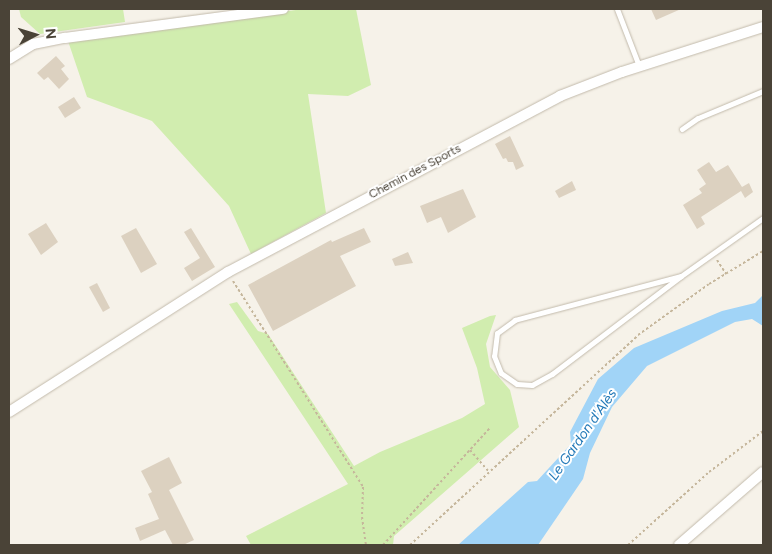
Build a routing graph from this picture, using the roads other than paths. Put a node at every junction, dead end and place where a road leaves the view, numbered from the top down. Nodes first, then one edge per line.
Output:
1 (283, 9) edge
2 (616, 9) edge
3 (763, 27) edge
4 (9, 59) edge
5 (639, 66) junction
6 (763, 91) edge
7 (682, 129) dead end
8 (763, 218) edge
9 (681, 276) junction
10 (9, 412) edge
11 (763, 472) edge
12 (679, 545) edge

1 - 4 street
2 - 5 lane
3 - 5 street, Chemin des Sports
5 - 10 street, Chemin des Sports
6 - 7 lane
8 - 9 lane
9 - 9 lane
11 - 12 street

